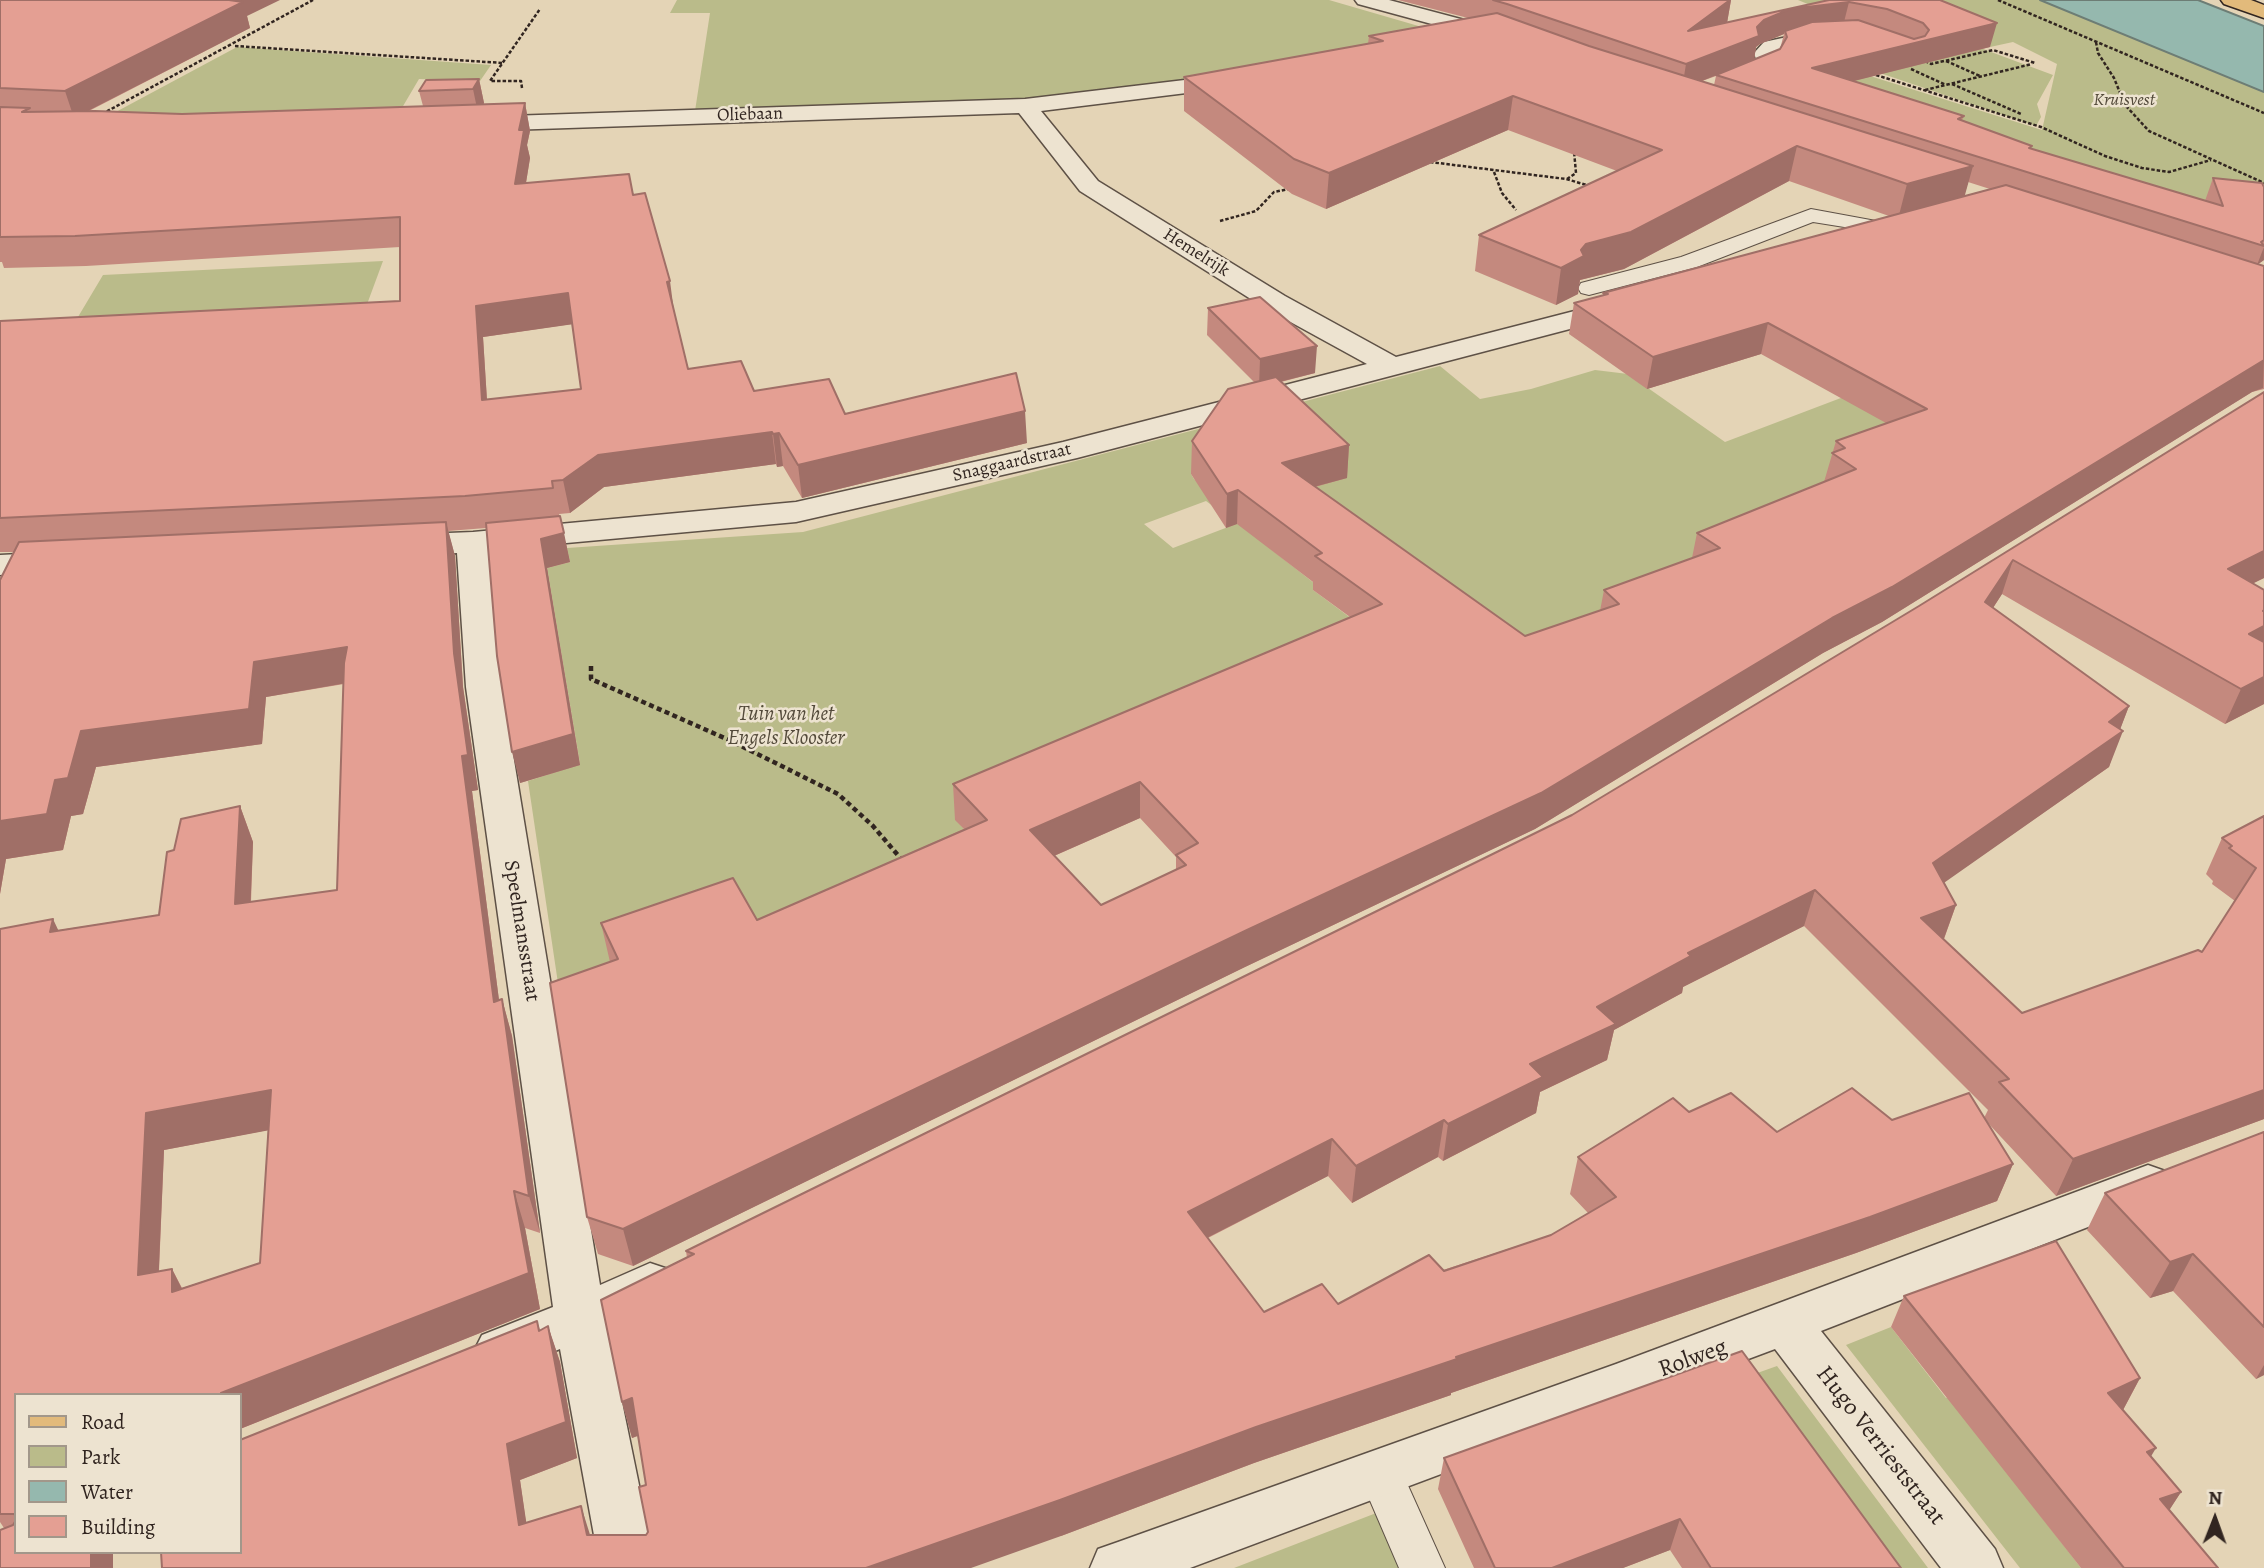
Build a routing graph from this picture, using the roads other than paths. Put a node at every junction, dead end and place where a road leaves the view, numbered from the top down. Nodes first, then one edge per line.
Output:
1 (1365, 0) edge
2 (2231, 0) edge
3 (2264, 12) edge
4 (1496, 35) junction
5 (1521, 44) edge
6 (1442, 45) edge
7 (1910, 61) edge
8 (1254, 79) edge
9 (1708, 91) edge
10 (1025, 106) junction
11 (452, 125) edge
12 (1899, 231) joint
13 (1834, 249) edge
14 (1715, 282) edge
15 (1589, 288) dead end
16 (1394, 367) junction
17 (473, 542) junction
18 (363, 547) edge
19 (89, 561) edge
20 (8, 575) edge
21 (2186, 1170) edge
22 (679, 1270) edge
23 (580, 1319) junction
24 (1786, 1325) junction
25 (454, 1370) edge
26 (1381, 1475) junction
27 (628, 1568) edge
28 (1118, 1568) edge
29 (1422, 1568) edge
30 (1975, 1568) edge

1 - 4 street
2 - 3 main road
4 - 5 street
4 - 6 street
7 - 9 street
8 - 10 street, Oliebaan
10 - 11 street, Oliebaan
10 - 16 street, Hemelrijk
12 - 13 street
12 - 15 lane
14 - 16 street, Snaggaardstraat
16 - 17 street, Snaggaardstraat
17 - 18 street, Snaggaardstraat
17 - 23 street, Speelmansstraat
19 - 20 street
21 - 24 street, Rolweg
22 - 23 street
23 - 25 street
23 - 27 street, Speelmansstraat
24 - 26 street, Rolweg
24 - 30 street, Hugo Verrieststraat
26 - 28 street, Rolweg
26 - 29 lane

